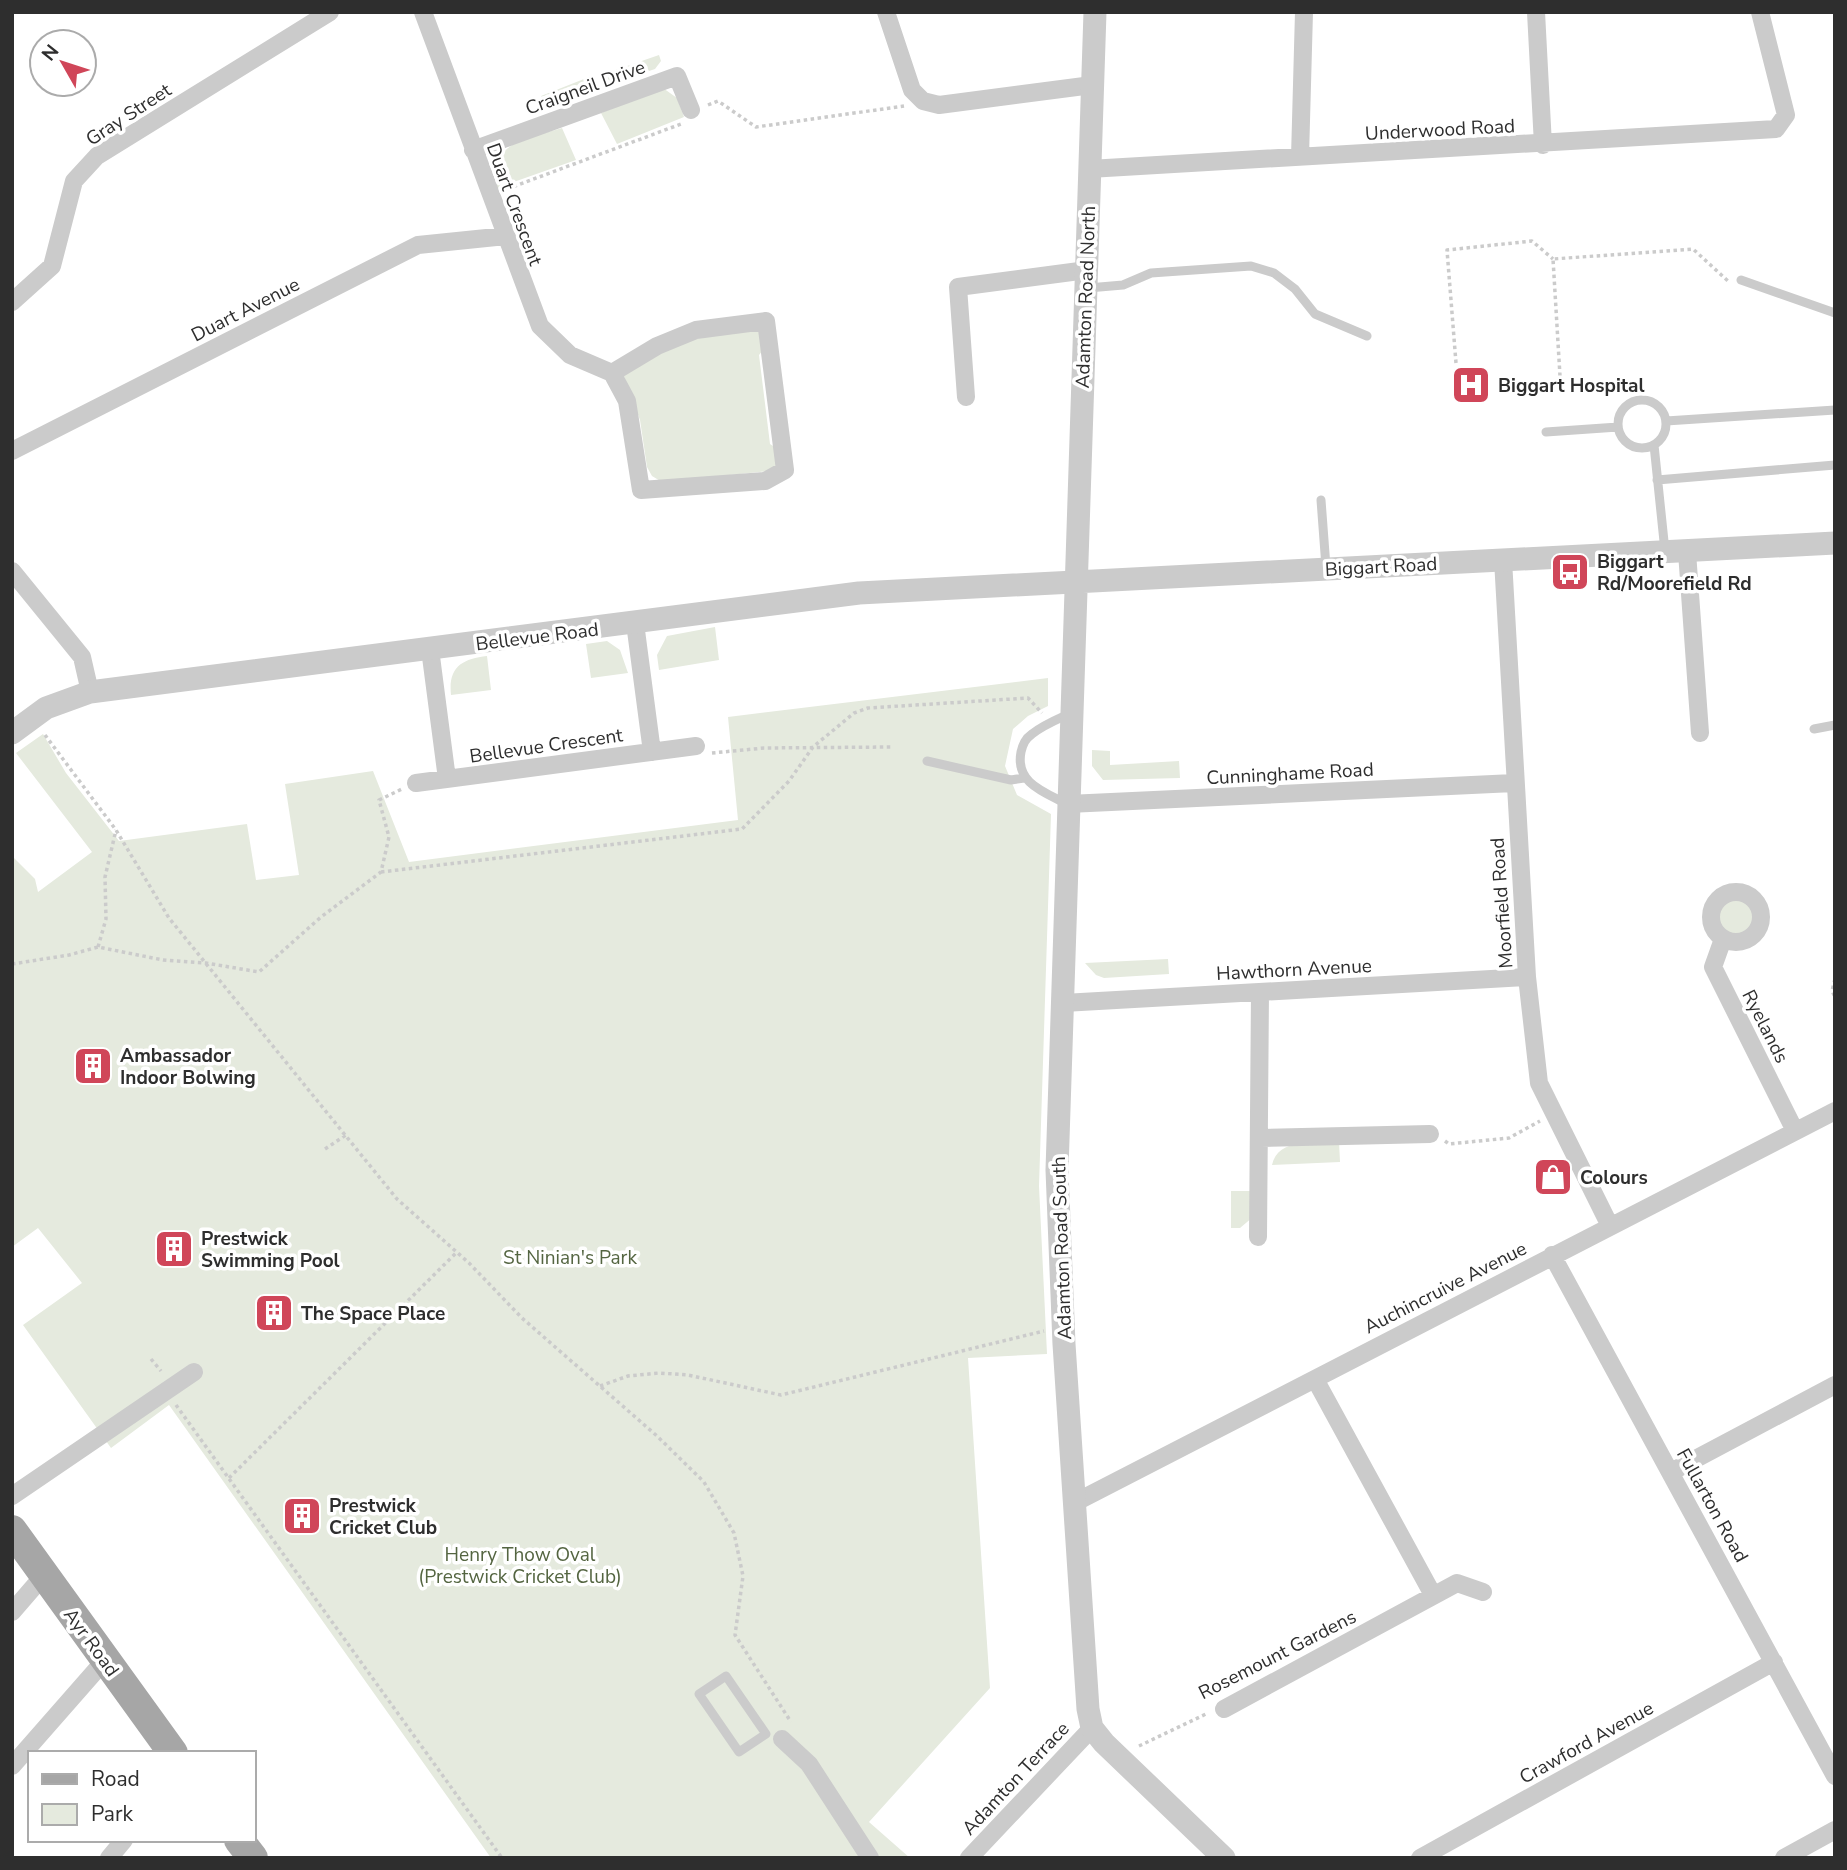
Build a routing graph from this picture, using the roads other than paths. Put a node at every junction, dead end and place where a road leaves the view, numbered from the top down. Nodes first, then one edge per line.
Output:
1 (330, 12) edge
2 (423, 12) edge
3 (886, 12) edge
4 (1095, 12) edge
5 (1304, 12) edge
6 (1536, 12) edge
7 (1760, 12) edge
8 (1092, 85) junction
9 (691, 110) road end
10 (1542, 145) junction
11 (472, 150) junction
12 (1300, 156) junction
13 (1089, 169) junction
14 (506, 236) junction
15 (1087, 279) junction
16 (1741, 280) road end
17 (12, 302) edge
18 (1835, 313) edge
19 (1367, 336) dead end
20 (612, 373) junction
21 (966, 397) dead end
22 (1835, 410) edge
23 (1666, 421) junction
24 (1618, 427) junction
25 (1546, 432) dead end
26 (1654, 445) junction
27 (12, 451) edge
28 (1835, 465) edge
29 (1657, 480) junction
30 (1321, 500) dead end
31 (1835, 543) edge
32 (1676, 552) junction
33 (1503, 560) junction
34 (1327, 569) junction
35 (12, 571) edge
36 (1074, 582) junction
37 (635, 623) junction
38 (430, 649) junction
39 (89, 692) junction
40 (1071, 712) junction
41 (1835, 725) edge
42 (1814, 729) dead end
43 (12, 733) edge
44 (1700, 733) dead end
45 (696, 746) road end
46 (652, 752) junction
47 (927, 761) dead end
48 (1024, 778) junction
49 (447, 779) junction
50 (416, 783) road end
51 (1514, 783) junction
52 (1068, 804) junction
53 (1723, 939) dead end
54 (1527, 976) junction
55 (1260, 992) junction
56 (1063, 1003) junction
57 (1835, 1111) edge
58 (1795, 1131) junction
59 (1430, 1134) road end
60 (1261, 1138) junction
61 (1610, 1226) junction
62 (1258, 1237) dead end
63 (1552, 1255) junction
64 (194, 1372) dead end
65 (1314, 1379) junction
66 (1835, 1385) edge
67 (1671, 1472) junction
68 (12, 1496) edge
69 (1076, 1502) junction
70 (12, 1530) edge
71 (44, 1575) junction
72 (1483, 1592) dead end
73 (1433, 1595) junction
74 (12, 1612) edge
75 (105, 1660) junction
76 (1774, 1662) junction
77 (1224, 1709) road end
78 (1092, 1728) junction
79 (780, 1733) junction
80 (172, 1751) edge
81 (12, 1766) edge
82 (1835, 1776) edge
83 (1835, 1830) edge
84 (122, 1842) edge
85 (241, 1842) edge
86 (1218, 1856) edge
87 (109, 1858) edge
88 (253, 1858) edge
89 (870, 1858) edge
90 (969, 1858) edge
91 (1420, 1858) edge
92 (1784, 1858) edge

1 - 17 street, Gray Street
2 - 11 street, Duart Crescent
3 - 8 street
4 - 8 street, Adamton Road North
5 - 12 street
6 - 10 street
7 - 10 street, Underwood Road
8 - 13 street, Adamton Road North
9 - 11 street, Craigneil Drive
10 - 12 street, Underwood Road
11 - 14 street, Duart Crescent
12 - 13 street, Underwood Road
13 - 15 street, Adamton Road North
14 - 20 street, Duart Crescent
14 - 27 street, Duart Avenue
15 - 19 lane
15 - 21 street
15 - 36 street, Adamton Road North
16 - 18 lane
20 - 20 street
22 - 23 lane
23 - 24 lane
23 - 26 lane
24 - 25 lane
24 - 26 lane
26 - 29 lane
28 - 29 lane
29 - 32 lane
30 - 34 lane
31 - 32 street, Biggart Road
32 - 33 street, Biggart Road
32 - 44 street
33 - 34 street, Biggart Road
33 - 51 street, Moorfield Road
34 - 36 street, Biggart Road
35 - 39 street
36 - 37 street, Bellevue Road
36 - 40 street, Adamton Road South
37 - 38 street, Bellevue Road
37 - 46 street, Bellevue Crescent
38 - 39 street, Bellevue Road
38 - 49 street, Bellevue Crescent
39 - 43 street, Bellevue Road
40 - 48 lane
40 - 52 street, Adamton Road South
41 - 42 lane
45 - 46 street, Bellevue Crescent
46 - 49 street, Bellevue Crescent
47 - 48 lane
48 - 52 lane
49 - 50 street, Bellevue Crescent
51 - 52 street, Cunninghame Road
51 - 54 street, Moorfield Road
52 - 56 street, Adamton Road South
53 - 58 street, Ryelands
54 - 55 street, Hawthorn Avenue
54 - 61 street, Moorfield Road
55 - 56 street, Hawthorn Avenue
55 - 60 street
56 - 69 street, Adamton Road South
57 - 58 street, Auchincruive Avenue
58 - 61 street, Auchincruive Avenue
59 - 60 street
60 - 62 street
61 - 63 street, Auchincruive Avenue
63 - 65 street, Auchincruive Avenue
63 - 67 street, Fullarton Road
64 - 68 street
65 - 69 street, Auchincruive Avenue
65 - 73 street
66 - 67 street
67 - 76 street, Fullarton Road
69 - 78 street, Adamton Road South
70 - 71 main road, Ayr Road
71 - 74 street
71 - 75 main road, Ayr Road
72 - 73 street, Rosemount Gardens
73 - 77 street, Rosemount Gardens
75 - 80 main road, Ayr Road
75 - 81 street
76 - 82 street, Fullarton Road
76 - 91 street, Crawford Avenue
78 - 86 street
78 - 90 street, Adamton Terrace
79 - 79 lane
79 - 89 street
83 - 92 street
84 - 87 street
85 - 88 main road

